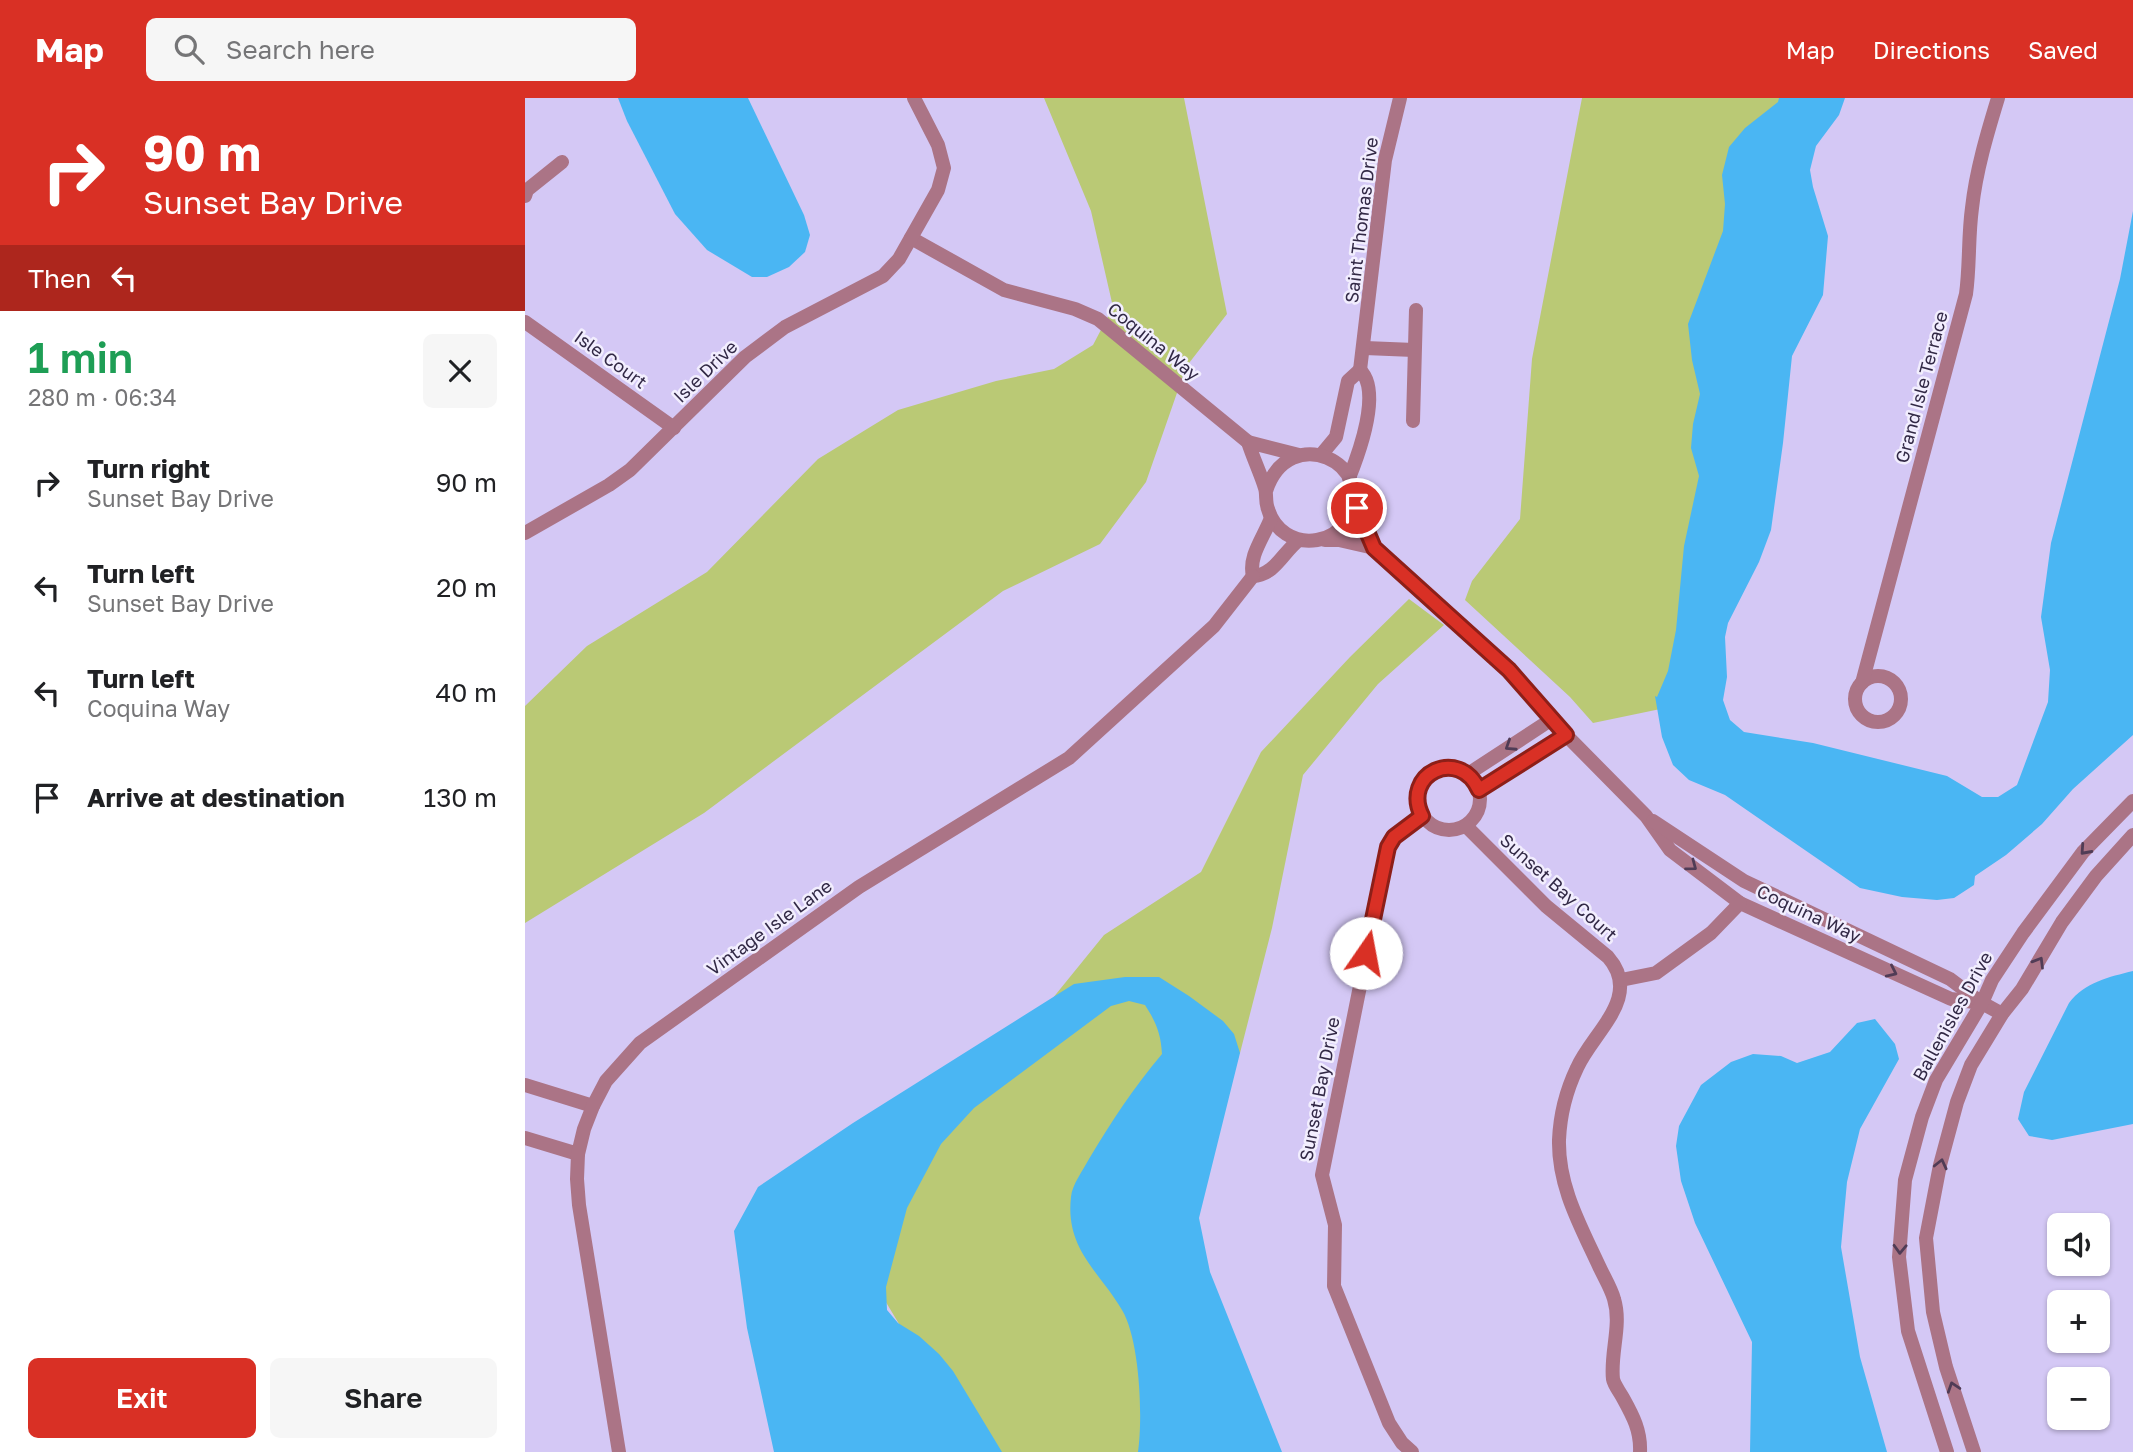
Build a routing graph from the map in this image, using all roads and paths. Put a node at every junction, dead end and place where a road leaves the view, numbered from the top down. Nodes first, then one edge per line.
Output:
1 (914, 98) edge
2 (1400, 98) edge
3 (1998, 98) edge
4 (562, 162) dead end
5 (525, 196) edge
6 (911, 238) junction
7 (1416, 310) dead end
8 (525, 321) edge
9 (1365, 348) junction
10 (1414, 350) junction
11 (1360, 370) junction
12 (1346, 398) junction
13 (1368, 399) junction
14 (1413, 421) dead end
15 (674, 428) junction
16 (1248, 442) junction
17 (1299, 455) junction
18 (1321, 455) junction
19 (1349, 478) junction
20 (1266, 491) junction
21 (1354, 499) junction
22 (1271, 518) junction
23 (525, 533) edge
24 (1299, 540) junction
25 (1320, 540) junction
26 (1374, 548) junction
27 (1252, 576) junction
28 (1862, 683) dead end
29 (1552, 719) junction
30 (1566, 735) junction
31 (1468, 774) junction
32 (1479, 790) junction
33 (2133, 801) edge
34 (1422, 816) junction
35 (1646, 816) junction
36 (1466, 826) junction
37 (2133, 835) edge
38 (1740, 903) junction
39 (1621, 980) junction
40 (1982, 1003) junction
41 (2002, 1014) junction
42 (525, 1086) edge
43 (593, 1106) junction
44 (525, 1138) edge
45 (578, 1154) junction
46 (619, 1452) edge
47 (1412, 1452) edge
48 (1640, 1452) edge
49 (1947, 1452) edge
50 (1974, 1452) edge

1 - 6 street, Isle Drive
2 - 9 street, Saint Thomas Drive
3 - 28 street, Grand Isle Terrace
4 - 5 street
6 - 15 street, Isle Drive
6 - 16 street, Coquina Way
7 - 10 street
8 - 15 street, Isle Court
9 - 10 street
9 - 11 street, Saint Thomas Drive
10 - 14 street
11 - 12 street, Saint Thomas Drive
11 - 13 street, Saint Thomas Drive
12 - 13 street
12 - 18 street, Saint Thomas Drive
13 - 19 street, Saint Thomas Drive
15 - 23 street, Isle Drive
16 - 17 street, Coquina Way
16 - 20 street
17 - 18 street
17 - 20 street
18 - 19 street
19 - 21 street
20 - 22 street
21 - 25 street
21 - 26 street, Coquina Way
22 - 24 street
22 - 27 street, Vintage Isle Lane
24 - 25 street
24 - 27 street, Vintage Isle Lane
25 - 26 street, Coquina Way
26 - 29 street, Coquina Way
27 - 43 street, Vintage Isle Lane
29 - 30 street, Coquina Way
29 -> 31 street
30 - 32 street
30 - 35 street, Coquina Way
31 - 32 street
31 - 34 street
32 - 36 street
33 -> 40 street, Ballenisles Drive
34 - 36 street
34 - 47 street, Sunset Bay Drive
35 -> 38 street, Coquina Way
35 - 40 street, Coquina Way
36 - 39 street, Sunset Bay Court
41 -> 37 street
38 - 39 street
38 -> 40 street, Coquina Way
39 - 48 street
40 - 41 street, Coquina Way
40 -> 49 street, Ballenisles Drive
50 -> 41 street
42 - 43 street
43 - 45 street, Vintage Isle Lane
44 - 45 street
45 - 46 street, Vintage Isle Lane

